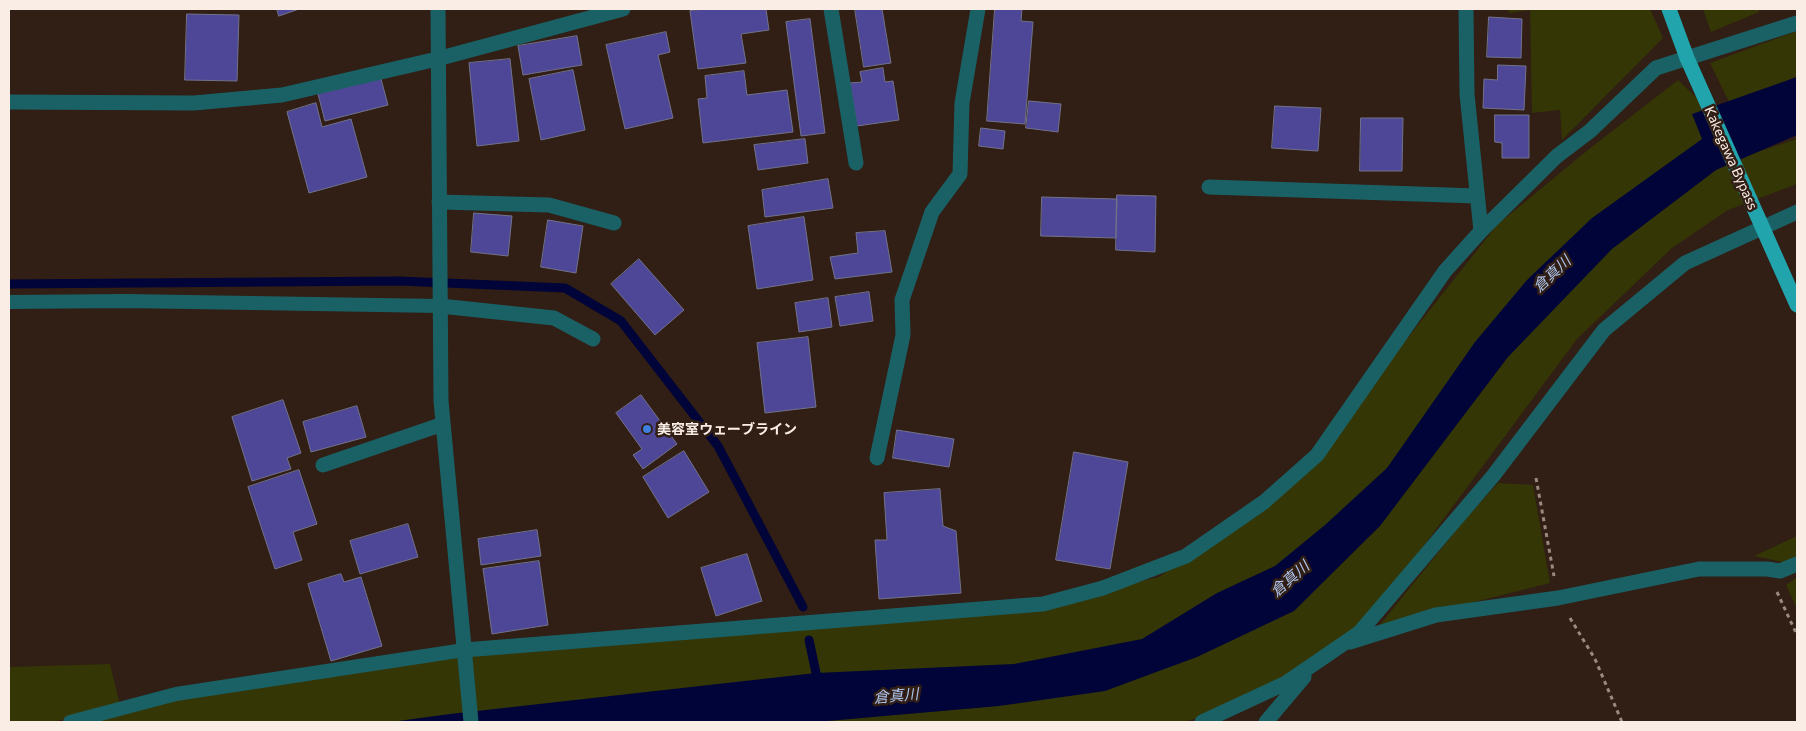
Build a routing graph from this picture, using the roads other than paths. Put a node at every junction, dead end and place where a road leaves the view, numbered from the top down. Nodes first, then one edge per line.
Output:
1 (438, 9) edge
2 (623, 9) edge
3 (831, 9) edge
4 (978, 9) edge
5 (1466, 9) edge
6 (1669, 9) edge
7 (1797, 23) edge
8 (437, 60) junction
9 (9, 102) edge
10 (856, 163) dead end
11 (1209, 187) dead end
12 (1477, 196) junction
13 (439, 202) junction
14 (1797, 212) edge
15 (614, 223) dead end
16 (1481, 231) junction
17 (9, 302) edge
18 (1797, 305) edge
19 (440, 306) junction
20 (593, 339) dead end
21 (443, 424) junction
22 (877, 458) dead end
23 (323, 465) dead end
24 (1797, 564) edge
25 (1342, 645) junction
26 (464, 655) junction
27 (1317, 662) junction
28 (70, 722) edge
29 (471, 722) edge
30 (1202, 722) edge
31 (1266, 722) edge

1 - 8 street
2 - 8 street
3 - 10 street
4 - 22 street
5 - 12 street
6 - 18 highway, Kakegawa Bypass, bridge
7 - 16 street
8 - 9 street
8 - 13 street
11 - 12 street
12 - 16 street
13 - 15 street
13 - 19 street
14 - 25 street
16 - 26 street
17 - 19 lane
19 - 20 street
19 - 21 street
21 - 23 street
21 - 26 street
24 - 25 street
25 - 27 street
26 - 28 lane
26 - 29 street
27 - 30 street
27 - 31 street

